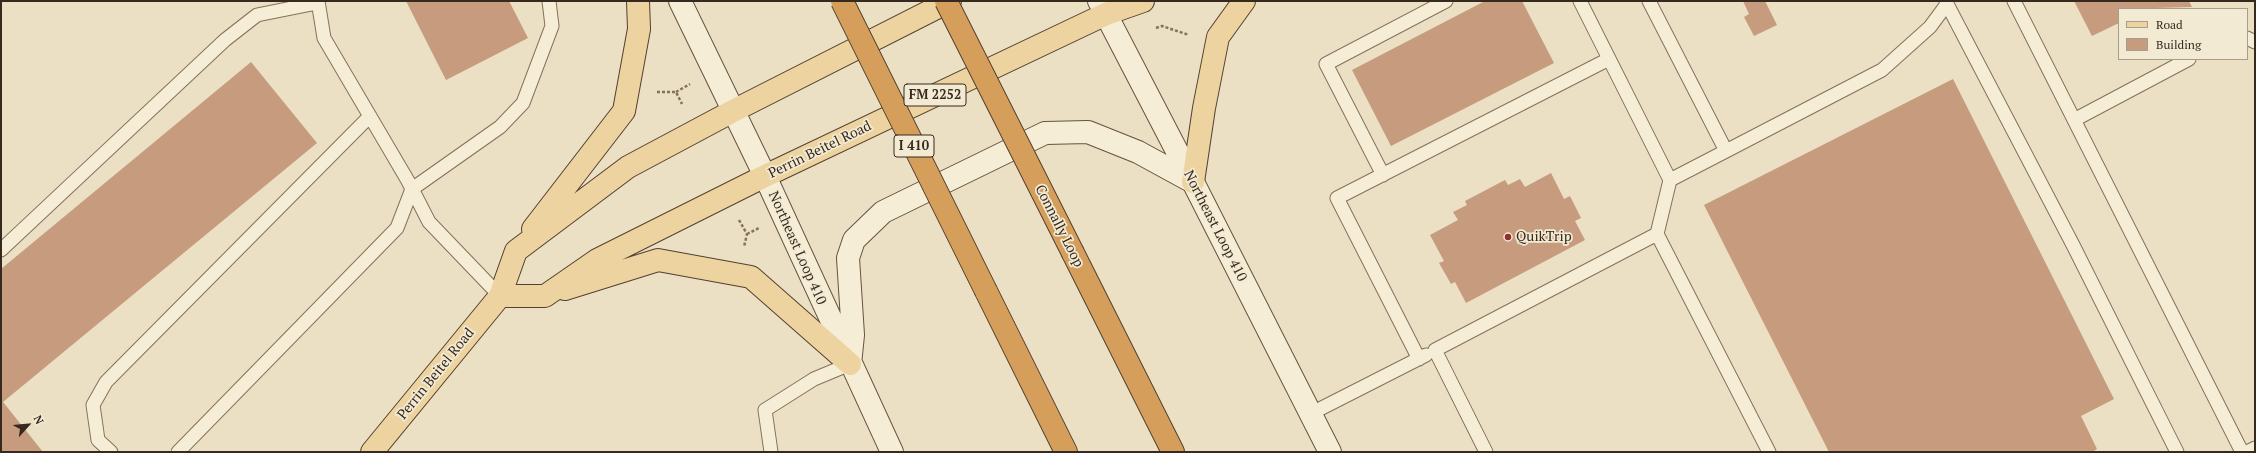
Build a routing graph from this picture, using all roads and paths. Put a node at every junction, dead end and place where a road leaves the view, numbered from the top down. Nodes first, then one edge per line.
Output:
1 (549, 1) edge
2 (638, 1) edge
3 (680, 1) edge
4 (842, 1) edge
5 (946, 1) edge
6 (950, 1) edge
7 (1143, 1) edge
8 (1244, 1) edge
9 (1446, 1) edge
10 (1580, 1) edge
11 (1650, 1) edge
12 (2014, 1) edge
13 (318, 2) edge
14 (1947, 2) edge
15 (1102, 8) edge
16 (1150, 30) dead end
17 (1195, 38) dead end
18 (1609, 59) junction
19 (2187, 60) edge
20 (691, 84) dead end
21 (657, 92) dead end
22 (676, 92) junction
23 (682, 104) dead end
24 (733, 111) junction
25 (370, 116) junction
26 (2074, 120) junction
27 (1726, 151) junction
28 (1383, 175) junction
29 (765, 176) junction
30 (1670, 180) junction
31 (1193, 182) junction
32 (412, 189) junction
33 (738, 218) dead end
34 (762, 226) dead end
35 (747, 234) junction
36 (1656, 234) junction
37 (744, 248) dead end
38 (1, 250) edge
39 (516, 251) junction
40 (500, 296) junction
41 (545, 296) junction
42 (1435, 350) junction
43 (1419, 359) junction
44 (850, 364) junction
45 (1310, 414) junction
46 (2255, 448) edge
47 (111, 452) edge
48 (178, 452) edge
49 (372, 452) edge
50 (771, 452) edge
51 (892, 452) edge
52 (1066, 452) edge
53 (1173, 452) edge
54 (1330, 452) edge
55 (1486, 452) edge
56 (1769, 452) edge
57 (2177, 452) edge
58 (2242, 452) edge
59 (2247, 452) edge

1 - 32 lane
2 - 39 main road, Perrin Beitel Road
3 - 24 main road, Northeast Loop 410
4 - 52 highway, I 410, bridge
5 - 53 highway, Connally Loop, bridge
6 - 24 main road
7 - 15 main road, Perrin Beitel Road / FM 2252
8 - 31 main road
9 - 28 lane
10 - 18 lane
11 - 27 lane
12 - 26 lane
13 - 25 lane
13 - 38 lane
14 - 27 lane
14 - 57 lane
15 - 29 main road, Perrin Beitel Road / FM 2252
15 - 31 main road, Northeast Loop 410
16 - 17 path
18 - 28 lane
18 - 30 lane
19 - 26 lane
20 - 22 path
21 - 22 path
22 - 23 path
24 - 29 main road, Northeast Loop 410
24 - 39 main road
25 - 32 lane
25 - 47 lane
26 - 58 lane
27 - 30 lane
28 - 43 lane
29 - 41 main road, Perrin Beitel Road
29 - 44 main road, Northeast Loop 410
30 - 36 lane
31 - 44 main road
31 - 45 main road, Northeast Loop 410
32 - 40 lane
32 - 48 lane
33 - 35 path
34 - 35 path
35 - 37 path
36 - 42 lane
36 - 56 lane
39 - 40 main road, Perrin Beitel Road
40 - 41 main road
40 - 49 main road, Perrin Beitel Road
41 - 44 main road
42 - 43 lane
42 - 55 lane
43 - 45 lane
44 - 50 lane
44 - 51 main road, Northeast Loop 410
45 - 54 main road, Northeast Loop 410
46 - 59 lane

